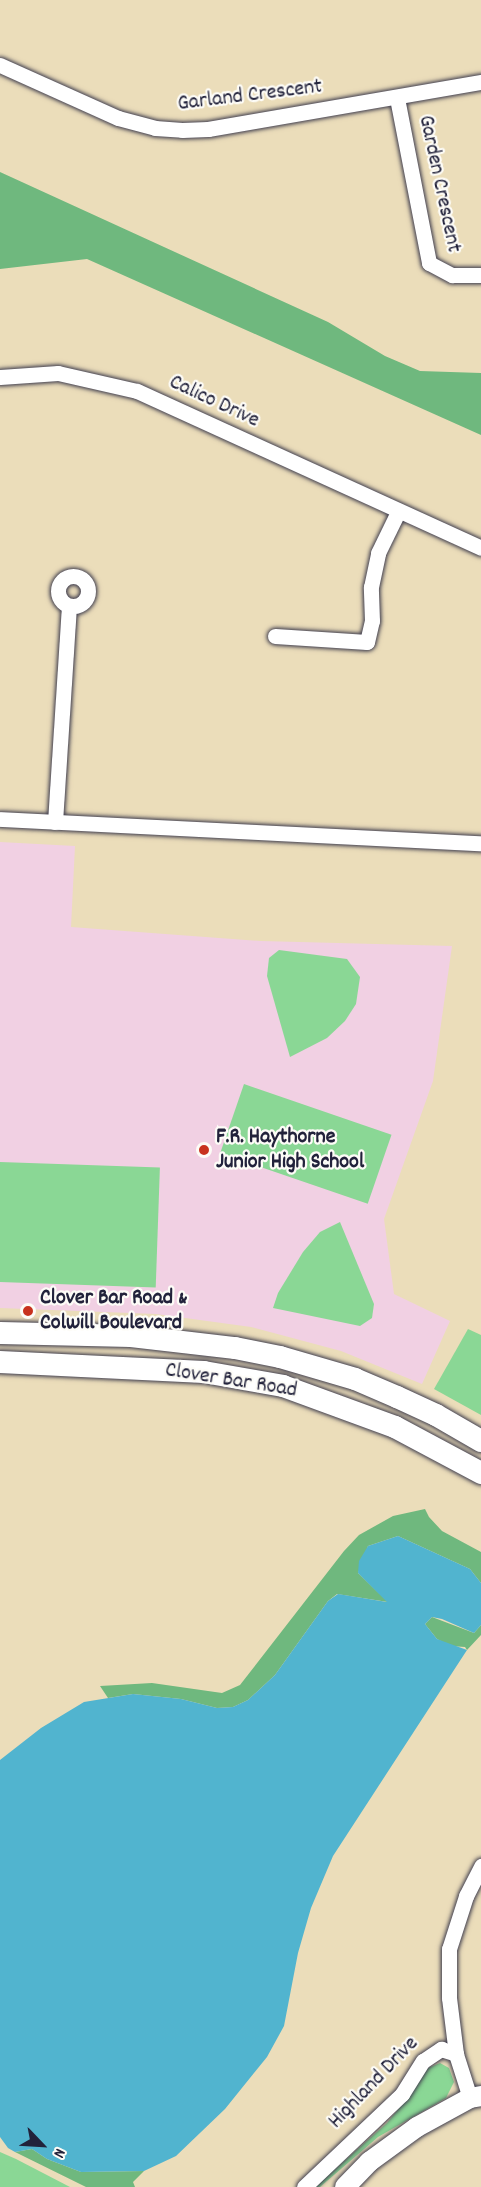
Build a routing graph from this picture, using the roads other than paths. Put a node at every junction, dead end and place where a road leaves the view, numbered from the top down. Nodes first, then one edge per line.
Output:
1 (0, 64) edge
2 (481, 82) edge
3 (398, 98) junction
4 (481, 275) edge
5 (0, 377) edge
6 (398, 512) junction
7 (481, 548) edge
8 (69, 606) dead end
9 (275, 636) dead end
10 (0, 819) edge
11 (55, 822) junction
12 (481, 843) edge
13 (0, 1324) edge
14 (0, 1333) edge
15 (58, 1333) junction
16 (0, 1362) edge
17 (481, 1441) edge
18 (481, 1473) edge
19 (481, 1866) edge
20 (456, 2054) junction
21 (475, 2097) edge
22 (350, 2185) edge
23 (304, 2187) edge

1 - 3 street, Garland Crescent
2 - 3 street, Garland Crescent
3 - 4 street, Garden Crescent
5 - 6 street, Calico Drive
6 - 7 street, Calico Drive
6 - 9 street
8 - 11 street
10 - 11 street
11 - 12 street
13 - 15 main road
14 - 15 main road, Clover Bar Road
15 - 17 main road, Clover Bar Road
16 - 18 main road, Clover Bar Road
19 - 20 street
20 - 21 street
20 - 23 street, Highland Drive
21 - 22 street

